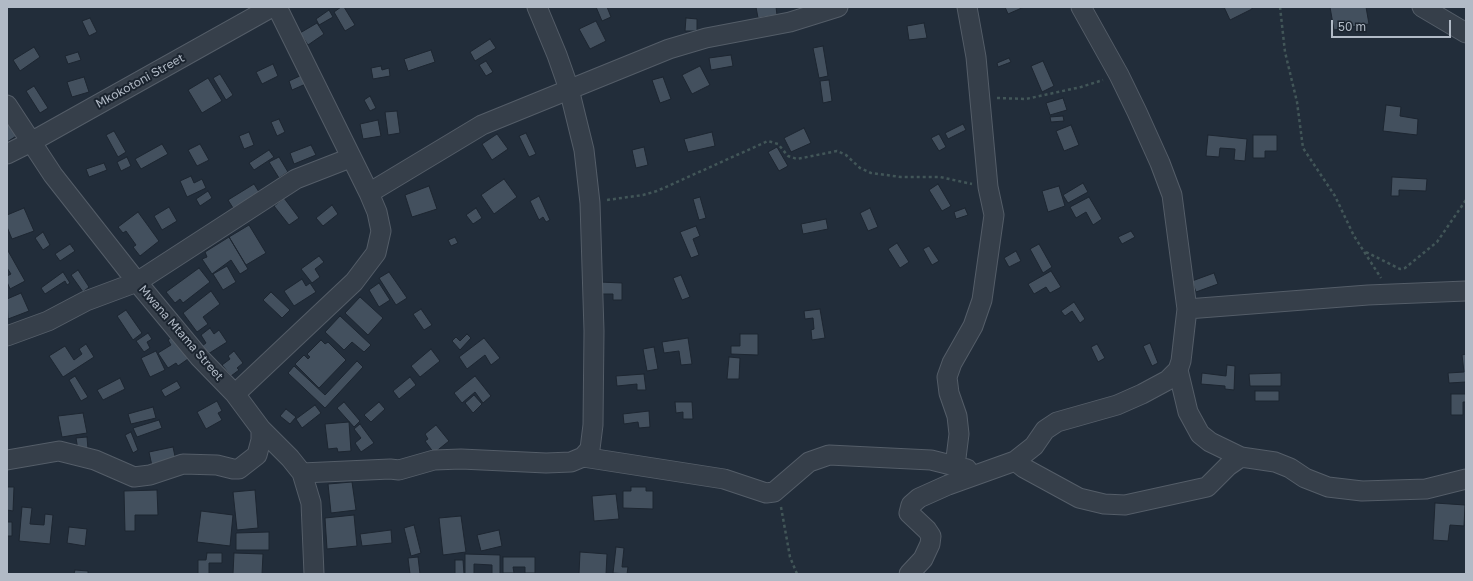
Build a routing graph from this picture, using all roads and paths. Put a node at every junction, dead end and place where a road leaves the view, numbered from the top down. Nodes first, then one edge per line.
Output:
1 (272, 7) edge
2 (277, 7) edge
3 (537, 7) edge
4 (838, 7) edge
5 (967, 7) edge
6 (1081, 7) edge
7 (1280, 7) edge
8 (1422, 7) edge
9 (1466, 21) edge
10 (1447, 22) junction
11 (1466, 33) edge
12 (1119, 75) junction
13 (569, 89) junction
14 (980, 97) junction
15 (7, 105) edge
16 (31, 142) junction
17 (7, 154) edge
18 (350, 158) junction
19 (988, 187) junction
20 (369, 193) junction
21 (1466, 200) edge
22 (590, 203) junction
23 (1364, 251) junction
24 (137, 282) junction
25 (1466, 291) edge
26 (1390, 294) junction
27 (1187, 309) junction
28 (7, 336) edge
29 (1178, 370) junction
30 (235, 394) junction
31 (261, 429) junction
32 (583, 457) junction
33 (1241, 457) junction
34 (7, 460) edge
35 (1015, 461) junction
36 (955, 466) junction
37 (302, 473) junction
38 (984, 473) junction
39 (1466, 479) edge
40 (770, 493) junction
41 (314, 574) edge
42 (797, 574) edge
43 (909, 574) edge

1 - 16 street, Mkokotoni Street
2 - 18 street
3 - 13 street
4 - 13 street
5 - 14 street
6 - 12 street
7 - 23 path
8 - 10 street
9 - 10 street
10 - 11 street
12 - 14 path
12 - 27 street
13 - 20 street
13 - 22 street
14 - 19 street
15 - 16 street, Mwana Mtama Street
16 - 17 street, Mkokotoni Street
16 - 24 street, Mwana Mtama Street
18 - 20 street
18 - 24 street
19 - 22 path
19 - 36 street
20 - 30 street
21 - 23 path
22 - 32 street
23 - 26 path
24 - 28 street
24 - 30 street, Mwana Mtama Street
25 - 26 street
26 - 27 street
27 - 29 street
29 - 33 street
29 - 35 street
30 - 31 street, Mwana Mtama Street
31 - 34 street
31 - 37 street, Mwana Mtama Street
32 - 37 street
32 - 40 street
33 - 35 street
33 - 39 street
35 - 38 street
36 - 38 street
36 - 40 street
37 - 41 street, Mwana Mtama Street
38 - 43 street
40 - 42 path

